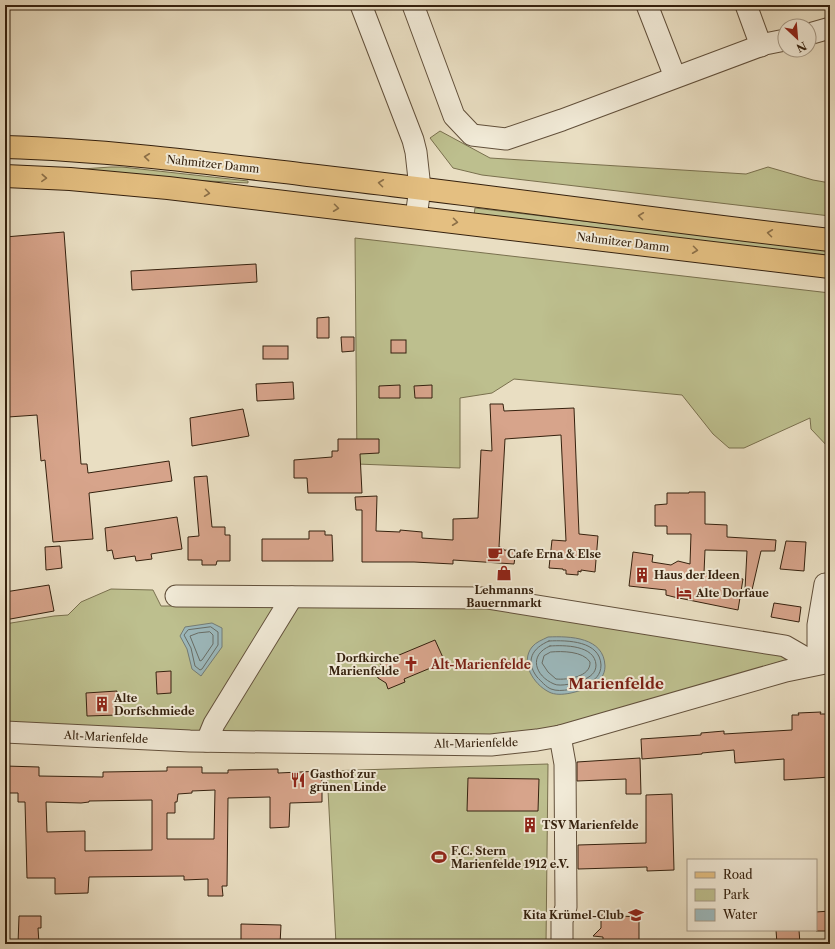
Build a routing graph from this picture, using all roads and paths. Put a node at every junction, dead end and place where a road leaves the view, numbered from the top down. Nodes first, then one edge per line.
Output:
1 (361, 5) edge
2 (413, 5) edge
3 (647, 5) edge
4 (746, 5) edge
5 (830, 28) edge
6 (817, 32) edge
7 (777, 42) edge
8 (761, 46) junction
9 (675, 78) junction
10 (5, 147) edge
11 (5, 176) edge
12 (420, 188) junction
13 (416, 217) junction
14 (830, 240) edge
15 (830, 267) edge
16 (830, 584) edge
17 (176, 596) dead end
18 (292, 597) junction
19 (818, 664) edge
20 (5, 732) edge
21 (560, 736) junction
22 (207, 741) junction
23 (562, 944) edge

1 - 12 street
2 - 9 street
3 - 9 street
4 - 8 street
5 - 6 street
7 - 8 street
8 - 9 street
12 -> 10 main road, Nahmitzer Damm
11 -> 13 main road, Nahmitzer Damm
12 - 13 street
14 -> 12 main road, Nahmitzer Damm
13 -> 15 main road, Nahmitzer Damm
16 - 19 street
17 - 18 street
18 - 19 street
18 - 22 street
19 - 21 street, Alt-Marienfelde
20 - 22 street, Alt-Marienfelde
21 - 22 street, Alt-Marienfelde
21 - 23 street

